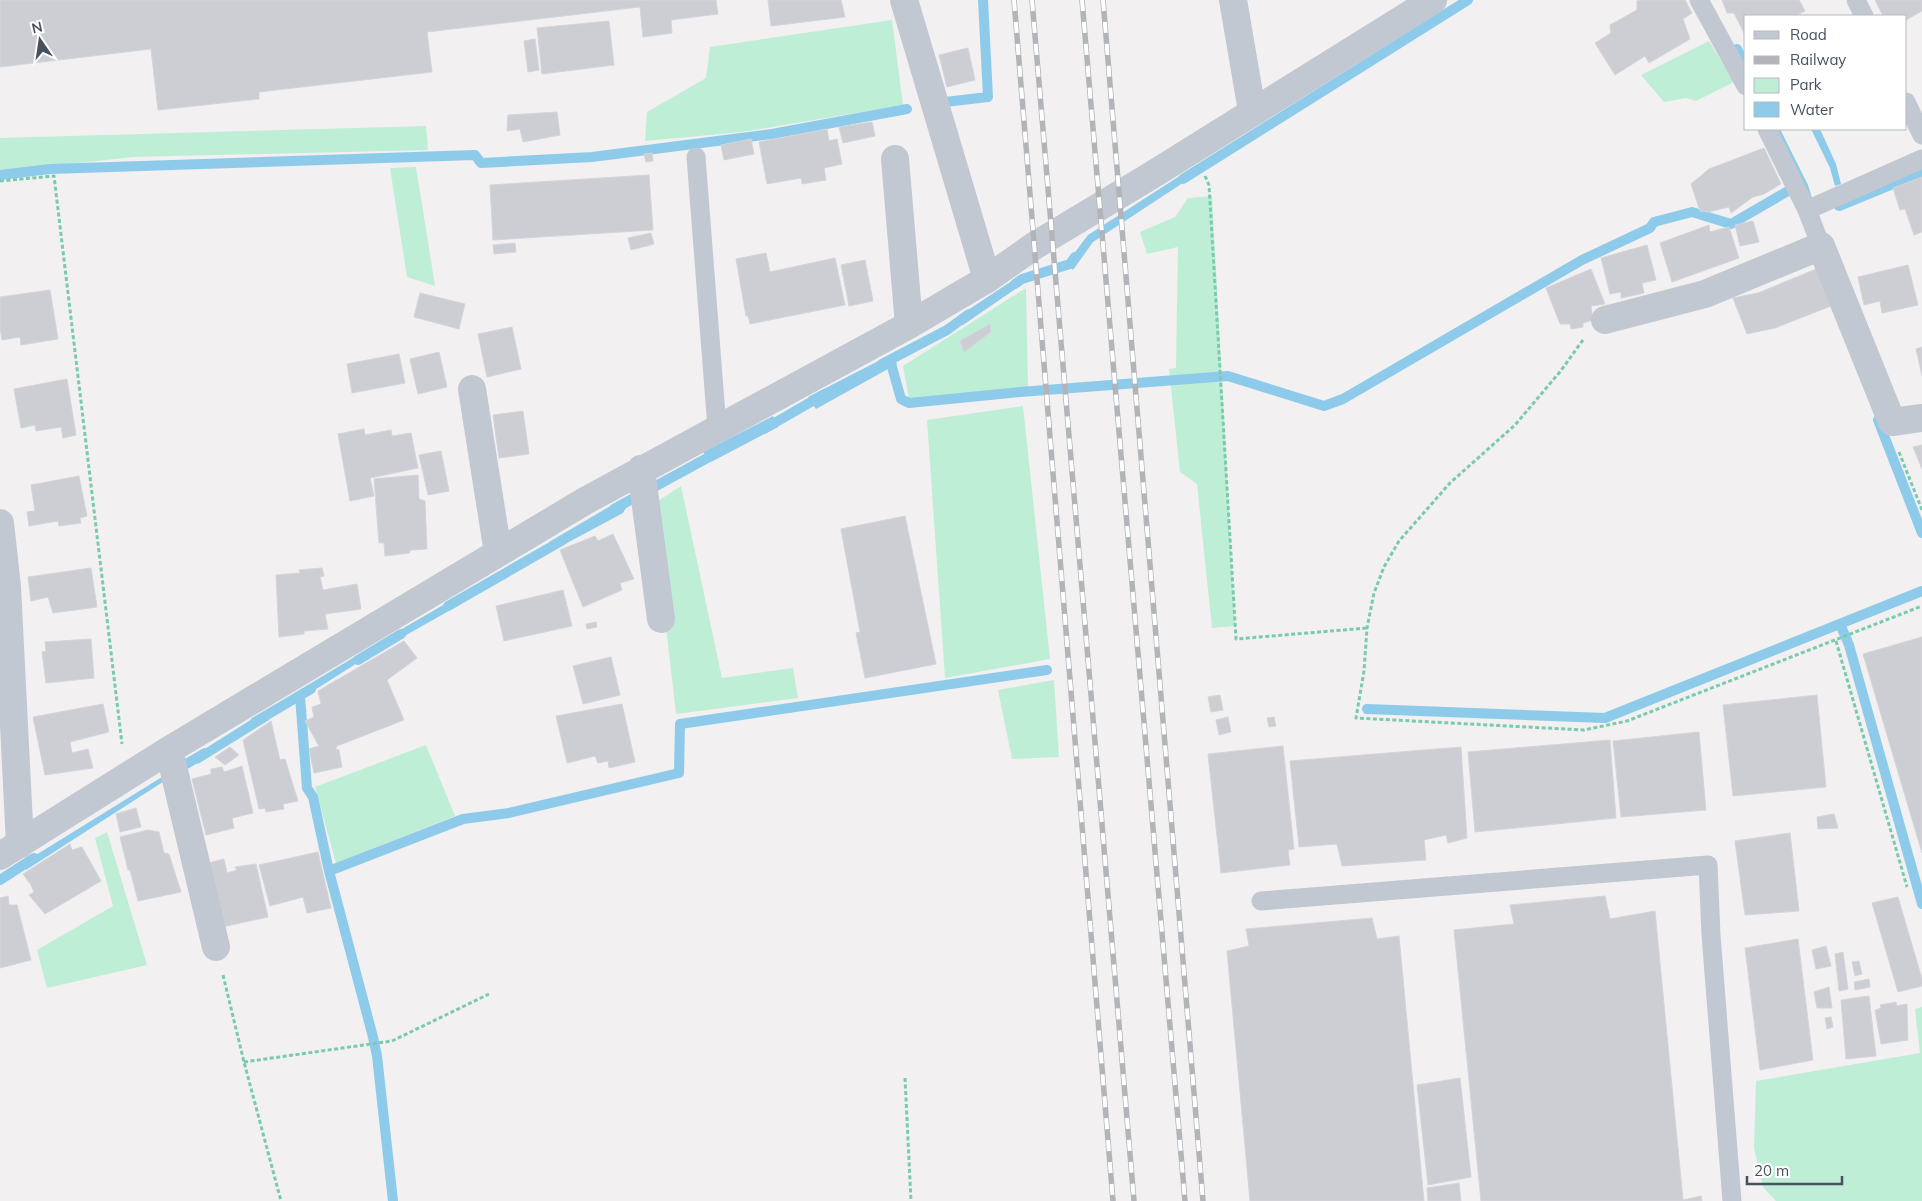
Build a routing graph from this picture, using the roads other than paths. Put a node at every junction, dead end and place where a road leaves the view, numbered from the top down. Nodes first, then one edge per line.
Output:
1 (904, 0) edge
2 (1233, 0) edge
3 (1433, 0) edge
4 (1699, 0) edge
5 (1856, 0) edge
6 (1864, 15) edge
7 (1744, 82) edge
8 (1907, 104) edge
9 (1252, 111) junction
10 (1767, 130) edge
11 (1922, 135) edge
12 (696, 157) dead end
13 (895, 159) dead end
14 (1922, 159) edge
15 (1807, 210) junction
16 (1821, 246) junction
17 (987, 278) junction
18 (1605, 320) road end
19 (909, 325) junction
20 (472, 389) dead end
21 (1922, 418) edge
22 (717, 428) junction
23 (641, 469) junction
24 (0, 523) edge
25 (498, 553) junction
26 (3, 587) edge
27 (661, 619) dead end
28 (169, 750) junction
29 (10, 850) edge
30 (1261, 902) dead end
31 (216, 947) road end
32 (1732, 1201) edge

1 - 17 street
2 - 9 street
3 - 9 street
4 - 7 lane
5 - 6 lane
8 - 11 lane
9 - 17 street
10 - 15 lane
12 - 22 lane
13 - 19 street
14 - 15 lane
15 - 16 lane
16 - 18 street
16 - 21 street
17 - 19 street
19 - 22 street
20 - 25 street
22 - 23 street
23 - 25 street
23 - 27 street
24 - 26 street
25 - 28 street
26 - 29 street
28 - 29 street
28 - 31 street
30 - 32 lane

